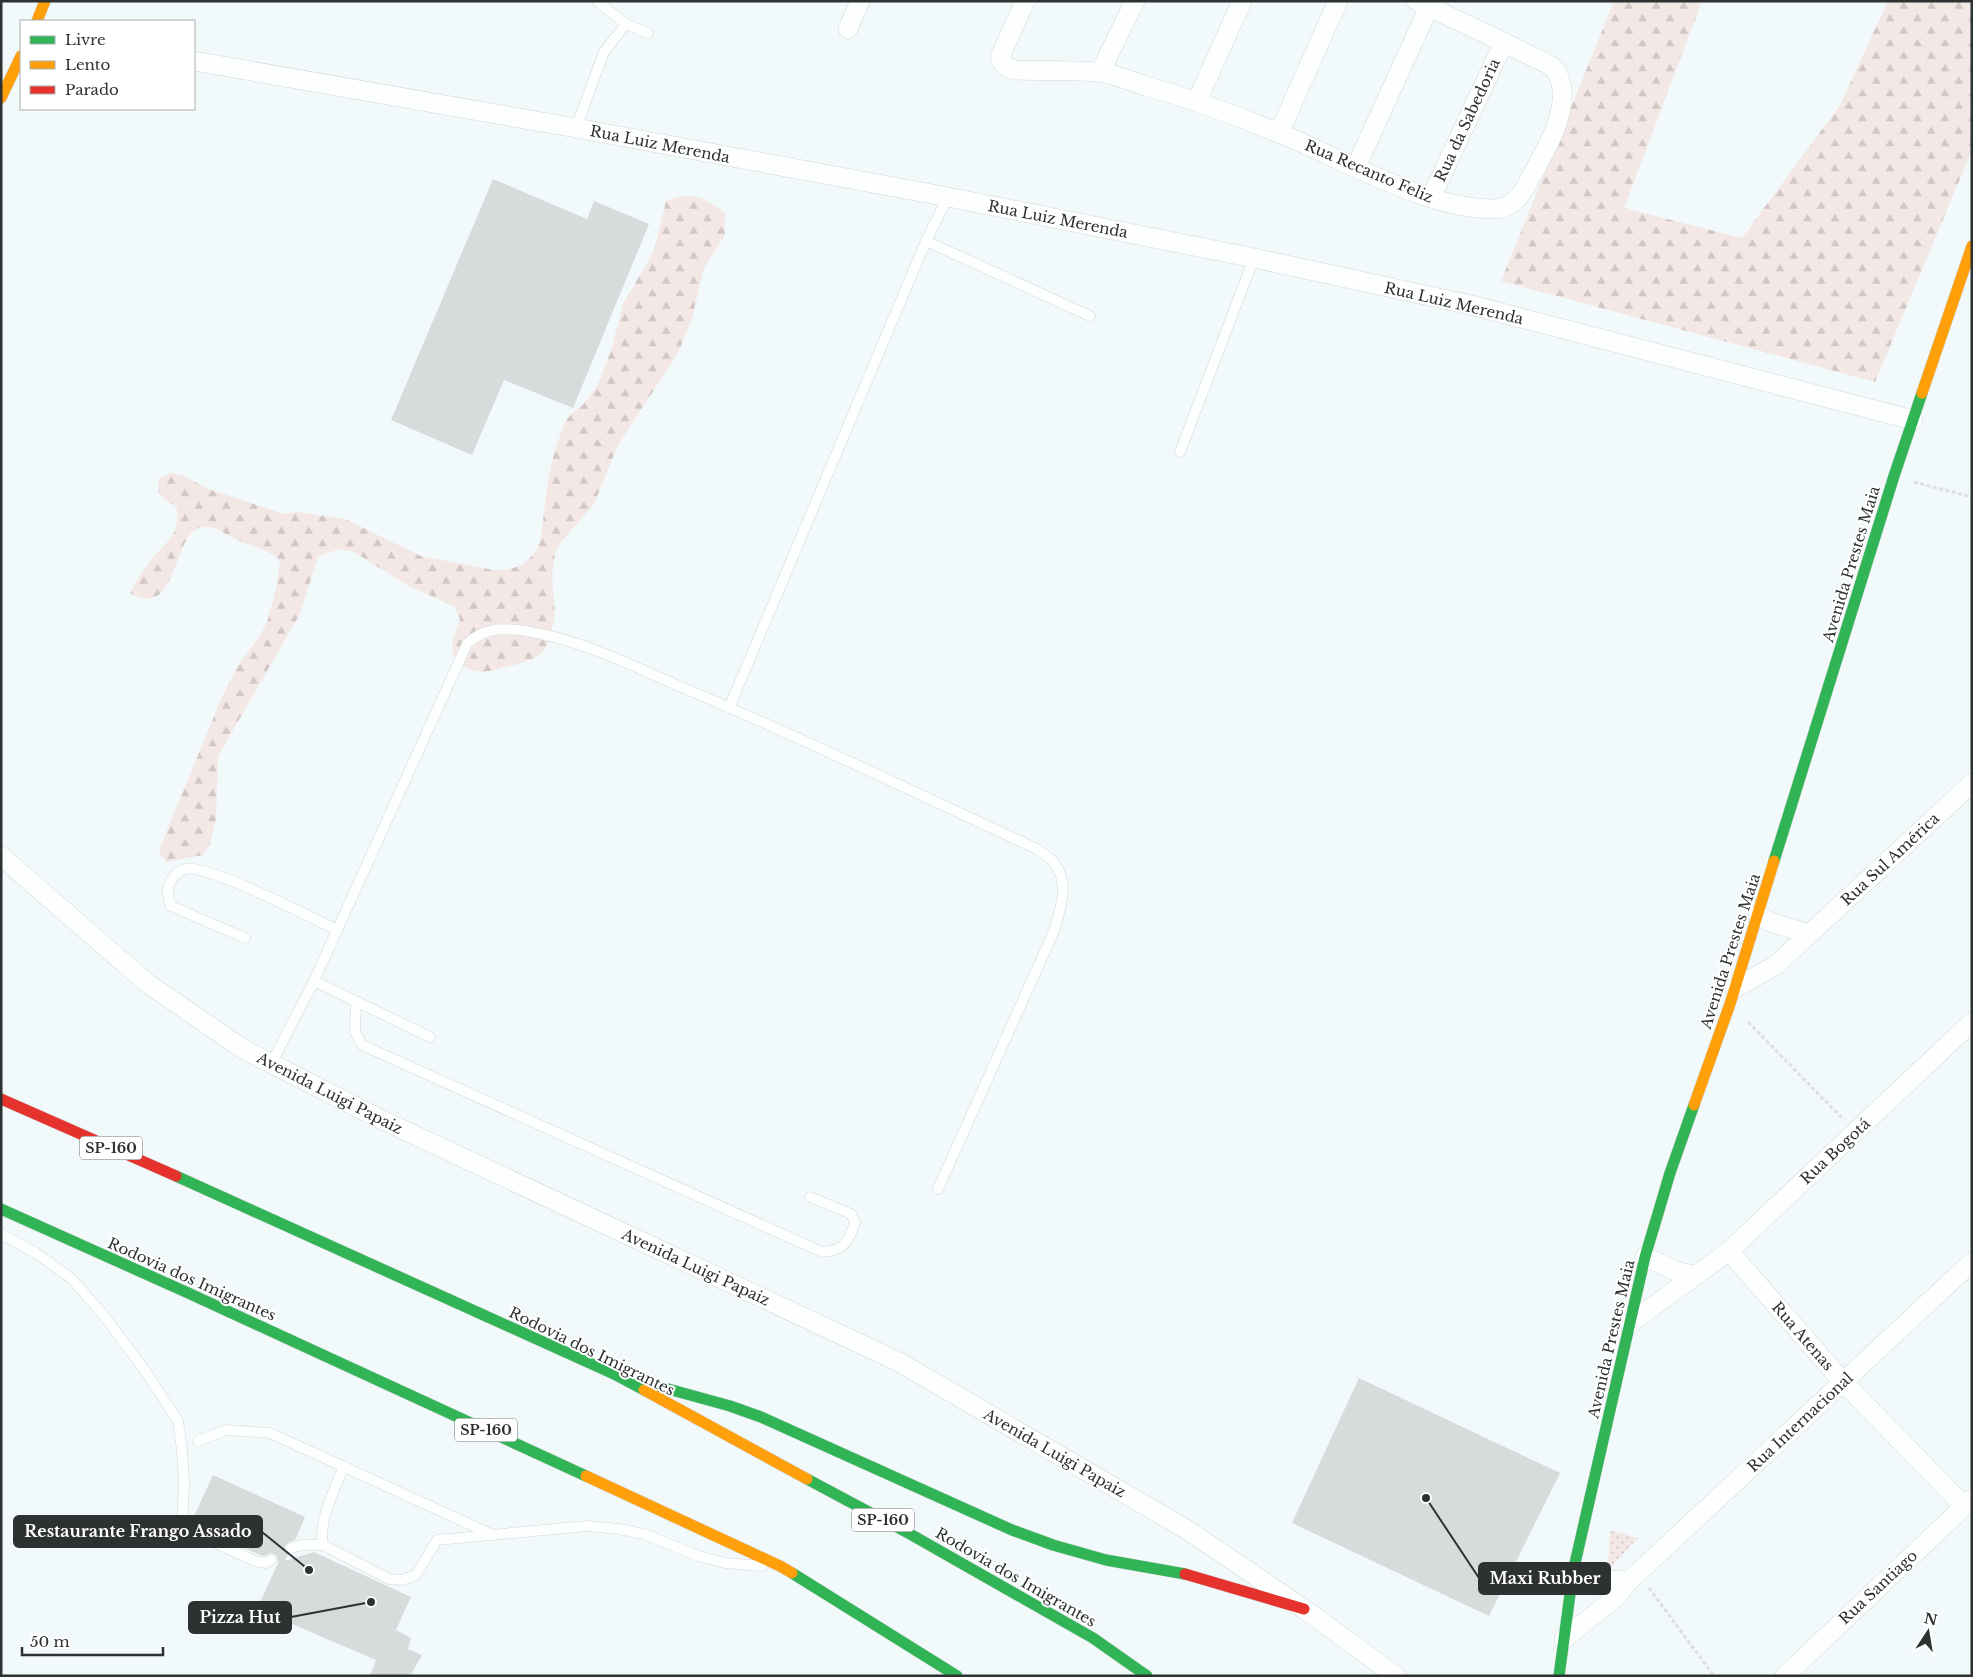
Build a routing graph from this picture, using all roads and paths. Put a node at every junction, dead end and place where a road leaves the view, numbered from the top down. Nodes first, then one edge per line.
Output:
1 (46, 1) edge
2 (597, 1) edge
3 (860, 1) edge
4 (1025, 1) edge
5 (1134, 1) edge
6 (1242, 1) edge
7 (1338, 1) edge
8 (1423, 4) edge
9 (37, 20) edge
10 (626, 24) junction
11 (848, 30) dead end
12 (648, 33) dead end
13 (1504, 42) junction
14 (20, 58) edge
15 (195, 61) edge
16 (1100, 72) junction
17 (1, 98) edge
18 (1197, 101) junction
19 (576, 128) junction
20 (1279, 132) junction
21 (1356, 166) junction
22 (948, 197) junction
23 (1431, 198) junction
24 (926, 241) junction
25 (1972, 246) edge
26 (1254, 258) junction
27 (1090, 316) dead end
28 (1913, 420) junction
29 (1180, 452) dead end
30 (1894, 476) junction
31 (1972, 497) edge
32 (729, 708) junction
33 (1972, 783) edge
34 (1, 856) edge
35 (1758, 915) junction
36 (337, 930) junction
37 (1809, 934) junction
38 (245, 938) dead end
39 (314, 981) junction
40 (1733, 996) junction
41 (356, 1002) junction
42 (1972, 1022) edge
43 (430, 1037) dead end
44 (271, 1064) junction
45 (1, 1099) edge
46 (1855, 1132) junction
47 (938, 1189) dead end
48 (810, 1197) dead end
49 (1, 1209) edge
50 (1, 1234) edge
51 (1729, 1250) junction
52 (1646, 1257) junction
53 (1972, 1262) edge
54 (1695, 1276) junction
55 (1629, 1324) junction
56 (614, 1374) junction
57 (1843, 1382) junction
58 (198, 1441) dead end
59 (344, 1466) junction
60 (1968, 1502) edge
61 (492, 1535) junction
62 (323, 1545) junction
63 (291, 1548) dead end
64 (271, 1560) dead end
65 (780, 1566) junction
66 (1573, 1572) junction
67 (1634, 1577) junction
68 (1304, 1609) junction
69 (1564, 1639) junction
70 (957, 1676) edge
71 (1146, 1676) edge
72 (1396, 1676) edge
73 (1559, 1676) edge
74 (1714, 1676) edge
75 (1784, 1676) edge

1 - 9 main road
2 - 10 lane
3 - 11 street
4 - 16 street, Rua Recanto Feliz
5 - 16 street
6 - 18 street
7 - 20 street
8 - 13 street, Rua Recanto Feliz
8 - 21 street
10 - 12 lane
10 - 19 lane
13 - 23 street, Rua da Sabedoria
13 - 23 street, Rua Recanto Feliz
14 - 17 main road
15 - 19 street, Rua Luiz Merenda
16 - 18 street, Rua Recanto Feliz
18 - 20 street, Rua Recanto Feliz
19 - 22 street, Rua Luiz Merenda
20 - 21 street, Rua Recanto Feliz
21 - 23 street, Rua Recanto Feliz
22 - 24 lane
22 - 26 street, Rua Luiz Merenda
24 - 27 lane
24 - 32 lane
25 - 28 main road, Avenida Prestes Maia
26 - 28 street, Rua Luiz Merenda
26 - 29 lane
28 - 30 main road, Avenida Prestes Maia
30 - 31 path
30 - 35 main road, Avenida Prestes Maia
32 - 36 lane
32 - 47 lane
33 - 37 street, Rua Sul América
34 - 44 street, Avenida Luigi Papaiz
35 - 37 street
35 - 40 main road, Avenida Prestes Maia
36 - 38 lane
36 - 39 lane
37 - 40 street, Rua Sul América
39 - 41 lane
39 - 44 lane
40 - 46 path
40 - 52 main road, Avenida Prestes Maia
41 - 43 lane
41 - 48 lane
42 - 46 street, Rua Bogotá
44 - 68 street, Avenida Luigi Papaiz
45 - 56 main road, Rodovia dos Imigrantes / SP-160
46 - 51 street, Rua Bogotá
49 - 65 main road, Rodovia dos Imigrantes / SP-160
50 - 64 lane
51 - 54 street, Rua Bogotá
51 - 57 street, Rua Atenas
52 - 54 street
52 - 55 main road, Avenida Prestes Maia
53 - 57 street, Rua Internacional
54 - 55 street, Rua Bogotá
55 - 66 main road, Avenida Prestes Maia
56 - 68 main road
56 - 71 main road, Rodovia dos Imigrantes / SP-160
57 - 60 street, Rua Atenas
57 - 67 street, Rua Internacional
58 - 59 lane
59 - 61 lane
59 - 62 lane
60 - 75 street, Rua Santiago
61 - 62 lane
61 - 65 lane
62 - 63 lane
65 - 70 main road, Rodovia dos Imigrantes / SP-160
66 - 67 street
66 - 69 main road, Avenida Prestes Maia
67 - 69 street, Rua Internacional
67 - 74 path
68 - 72 street, Avenida Luigi Papaiz
69 - 73 main road, Avenida Prestes Maia

